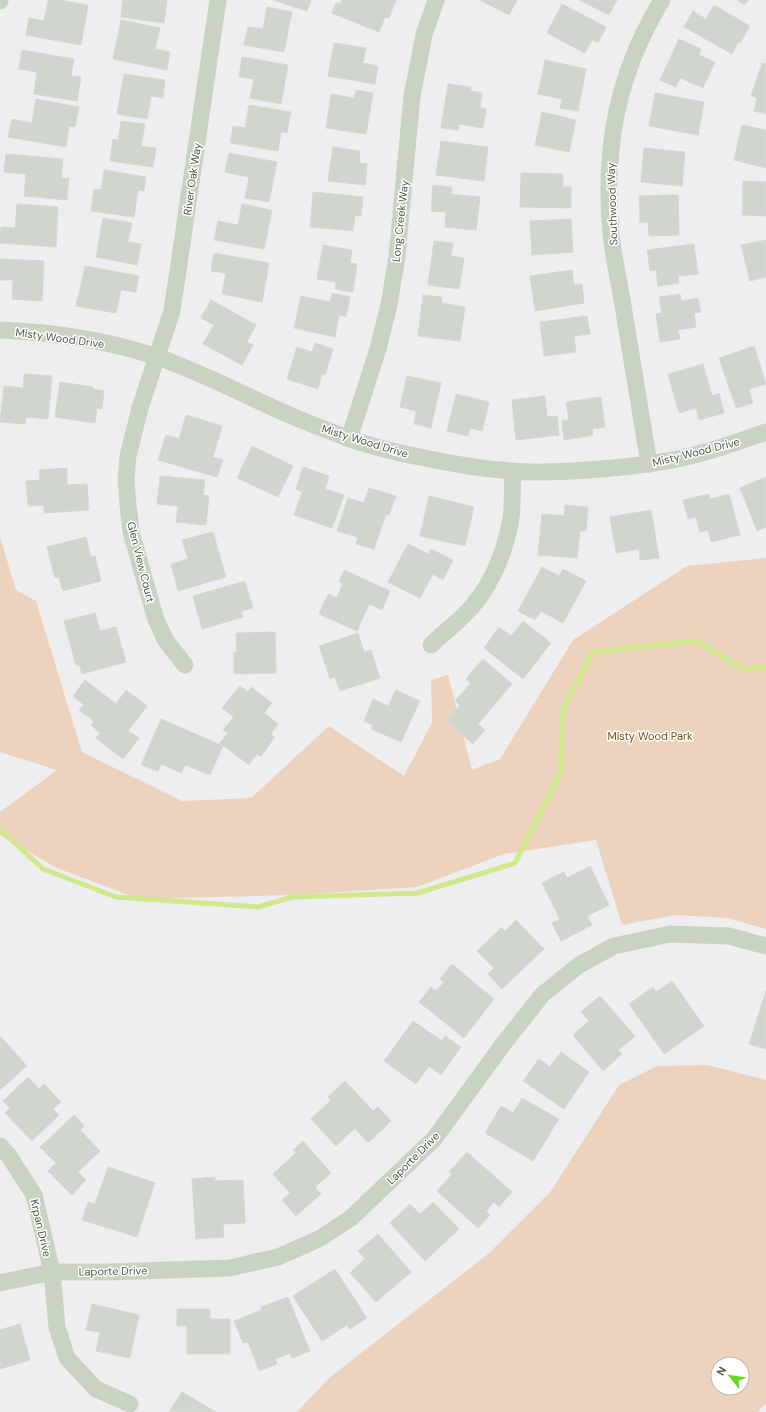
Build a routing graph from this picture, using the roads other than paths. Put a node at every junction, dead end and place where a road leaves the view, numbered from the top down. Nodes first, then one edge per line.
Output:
1 (218, 0) edge
2 (436, 0) edge
3 (662, 0) edge
4 (0, 330) edge
5 (157, 357) junction
6 (766, 432) edge
7 (349, 439) junction
8 (649, 464) junction
9 (513, 472) junction
10 (430, 645) dead end
11 (185, 665) dead end
12 (766, 946) edge
13 (0, 1146) edge
14 (52, 1272) junction
15 (0, 1283) edge
16 (130, 1404) dead end

1 - 5 street, River Oak Way
2 - 7 street, Long Creek Way
3 - 8 street, Southwood Way
4 - 5 street, Misty Wood Drive
5 - 7 street, Misty Wood Drive
5 - 11 street, Glen View Court
6 - 8 street, Misty Wood Drive
7 - 9 street, Misty Wood Drive
8 - 9 street, Misty Wood Drive
9 - 10 street
12 - 14 street, Laporte Drive
13 - 14 street, Krpan Drive
14 - 15 street, Laporte Drive
14 - 16 street, Krpan Drive

